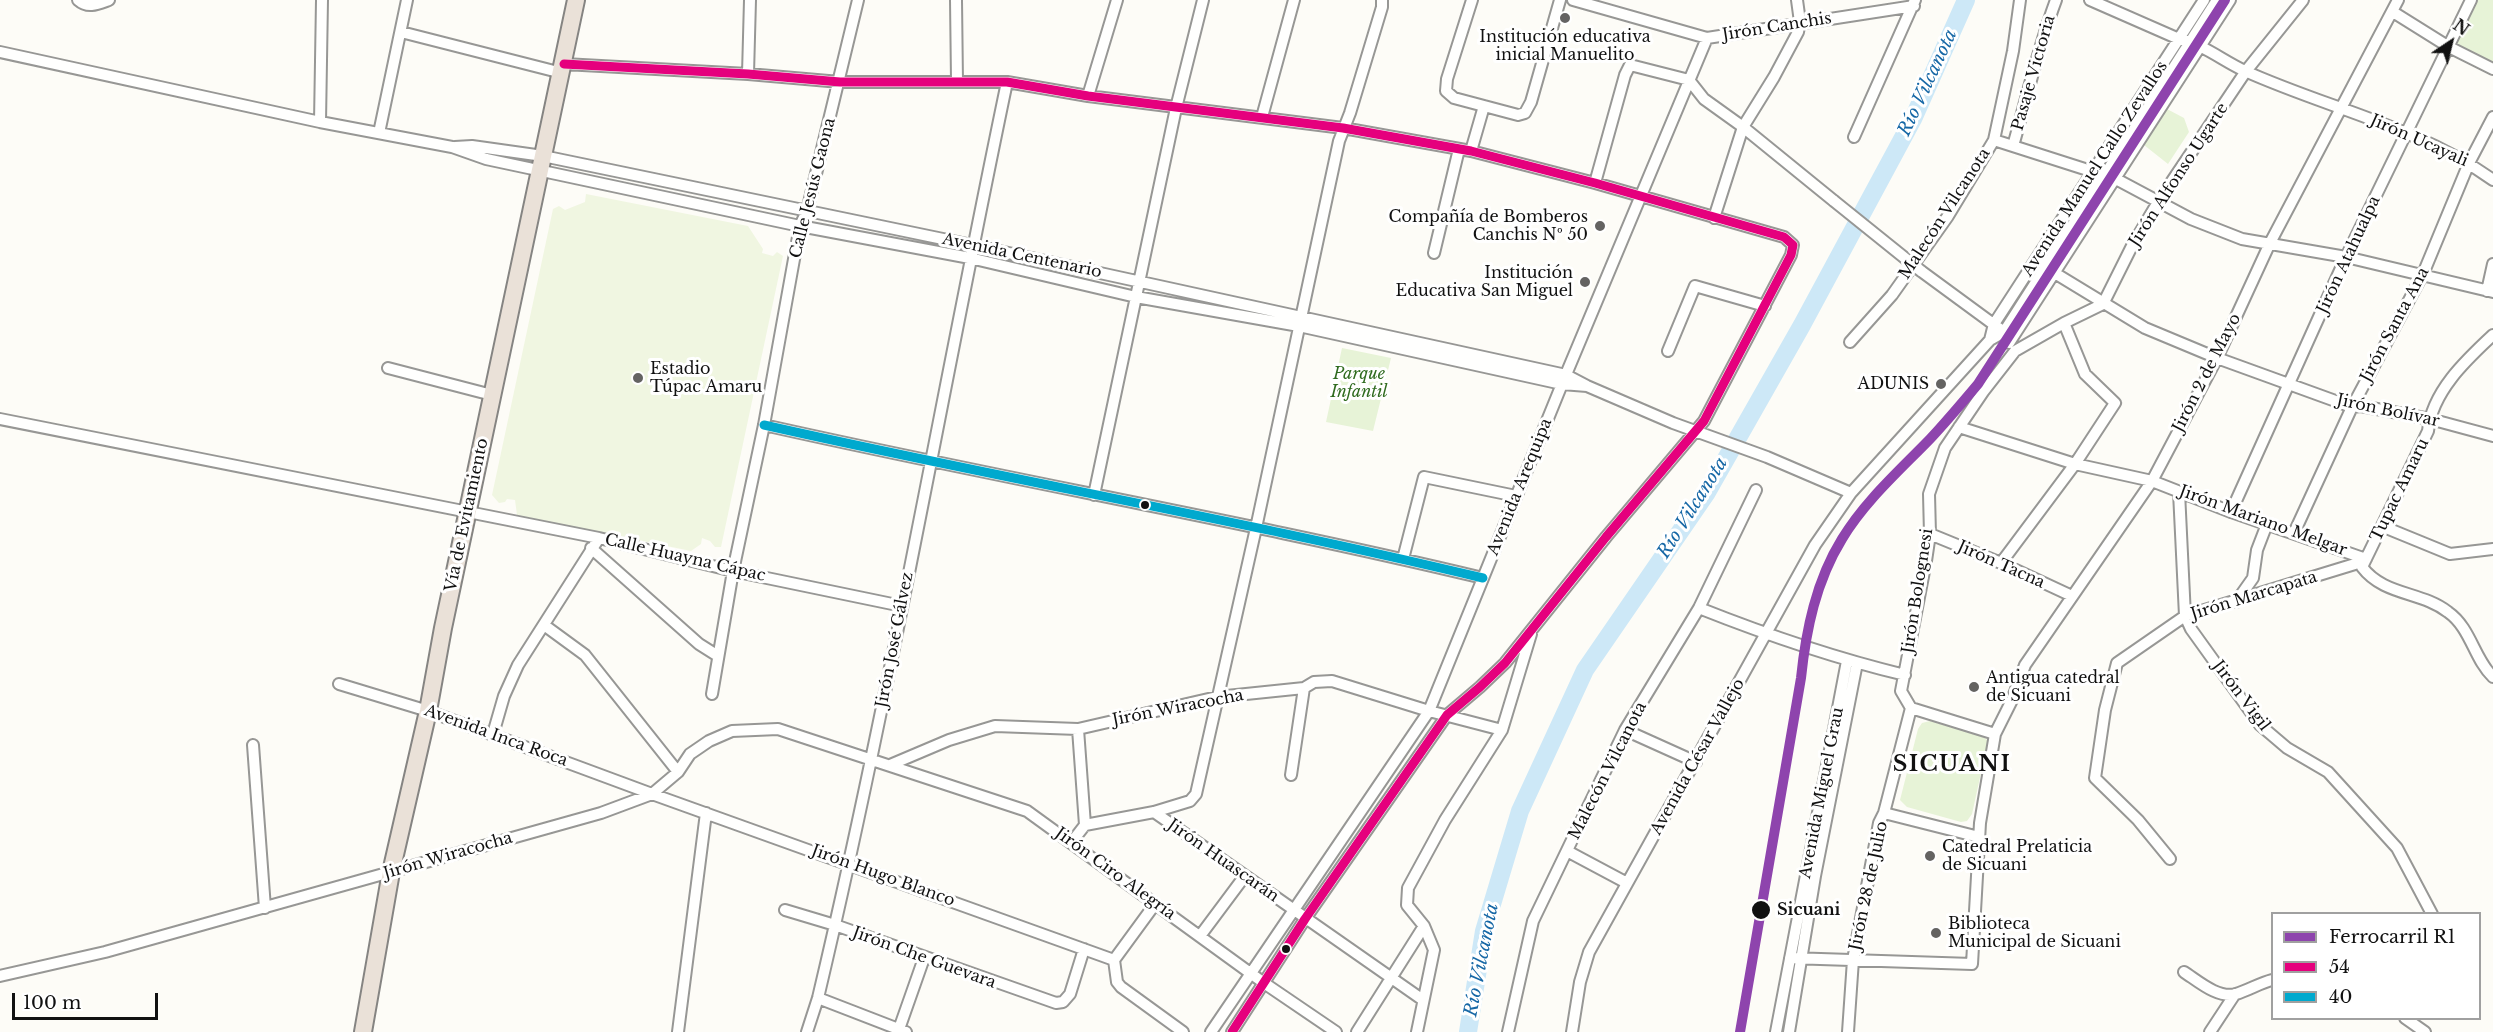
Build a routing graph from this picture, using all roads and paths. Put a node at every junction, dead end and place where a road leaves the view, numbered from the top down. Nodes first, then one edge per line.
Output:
1 (78, 0) edge
2 (109, 0) edge
3 (322, 0) edge
4 (407, 0) edge
5 (750, 0) edge
6 (858, 0) edge
7 (956, 0) edge
8 (1117, 0) edge
9 (1203, 0) edge
10 (1294, 0) edge
11 (1382, 0) edge
12 (1472, 0) edge
13 (1560, 0) edge
14 (1573, 0) edge
15 (1797, 0) edge
16 (2020, 0) edge
17 (2056, 0) edge
18 (2090, 0) edge
19 (2204, 0) edge
20 (2217, 0) edge
21 (2230, 0) edge
22 (2303, 0) edge
23 (2398, 0) edge
24 (2471, 0) edge
25 (573, 1) edge
26 (1590, 2) edge
27 (1915, 3) edge
28 (2393, 12) junction
29 (1800, 22) junction
30 (401, 32) junction
31 (1707, 38) junction
32 (2179, 39) junction
33 (2195, 44) junction
34 (2449, 47) junction
35 (0, 52) edge
36 (563, 69) junction
37 (2493, 69) edge
38 (2246, 71) junction
39 (748, 74) junction
40 (1689, 80) junction
41 (957, 81) junction
42 (840, 82) junction
43 (1007, 82) junction
44 (1088, 96) junction
45 (1484, 106) junction
46 (1176, 108) junction
47 (2341, 108) junction
48 (1262, 117) junction
49 (2493, 117) edge
50 (320, 122) junction
51 (1743, 127) junction
52 (1343, 128) junction
53 (379, 133) junction
54 (2408, 133) junction
55 (1854, 137) dead end
56 (1994, 140) junction
57 (2013, 146) junction
58 (1459, 149) junction
59 (1471, 151) junction
60 (2469, 163) junction
61 (542, 164) junction
62 (2091, 172) junction
63 (2104, 176) junction
64 (2116, 179) junction
65 (2493, 180) edge
66 (1595, 183) junction
67 (1641, 198) junction
68 (2158, 202) junction
69 (807, 211) junction
70 (1714, 218) junction
71 (800, 226) junction
72 (2270, 243) junction
73 (972, 245) junction
74 (1434, 253) dead end
75 (2346, 257) junction
76 (970, 258) junction
77 (2037, 258) junction
78 (2493, 264) edge
79 (2050, 270) junction
80 (2424, 274) junction
81 (1138, 282) junction
82 (2490, 291) edge
83 (1136, 297) junction
84 (2103, 304) junction
85 (1766, 306) junction
86 (1300, 322) junction
87 (2064, 323) junction
88 (1994, 324) junction
89 (2004, 332) junction
90 (2493, 335) edge
91 (1990, 340) junction
92 (1850, 342) dead end
93 (2012, 347) junction
94 (1668, 351) dead end
95 (2217, 358) junction
96 (388, 368) dead end
97 (1564, 379) junction
98 (2289, 384) junction
99 (492, 395) junction
100 (2352, 407) junction
101 (0, 419) edge
102 (2430, 419) junction
103 (764, 425) junction
104 (1959, 428) junction
105 (1695, 432) junction
106 (2493, 436) edge
107 (930, 462) junction
108 (2075, 464) junction
109 (2152, 481) junction
110 (1756, 490) dead end
111 (2179, 492) junction
112 (1851, 493) junction
113 (1094, 495) junction
114 (1516, 496) junction
115 (467, 511) junction
116 (2231, 512) junction
117 (2267, 524) junction
118 (2384, 527) junction
119 (1256, 528) junction
120 (2294, 533) junction
121 (1930, 534) junction
122 (599, 538) junction
123 (591, 548) junction
124 (2493, 549) edge
125 (1403, 559) junction
126 (2366, 559) junction
127 (2001, 563) junction
128 (733, 571) junction
129 (1483, 578) junction
130 (2072, 596) junction
131 (2236, 602) junction
132 (902, 606) junction
133 (1699, 608) junction
134 (2185, 616) junction
135 (544, 625) junction
136 (1533, 628) junction
137 (1767, 635) junction
138 (718, 656) junction
139 (1852, 662) junction
140 (1905, 675) junction
141 (2493, 677) edge
142 (339, 684) dead end
143 (1304, 688) junction
144 (712, 694) dead end
145 (1218, 697) junction
146 (1911, 708) junction
147 (428, 711) junction
148 (1429, 711) junction
149 (1447, 715) junction
150 (1078, 729) junction
151 (1502, 730) junction
152 (1625, 730) junction
153 (493, 734) junction
154 (1995, 734) junction
155 (253, 745) dead end
156 (872, 761) junction
157 (1696, 762) junction
158 (890, 765) junction
159 (678, 772) junction
160 (1291, 775) dead end
161 (652, 794) junction
162 (1154, 812) junction
163 (706, 813) junction
164 (1884, 813) junction
165 (1085, 825) junction
166 (1979, 837) junction
167 (1071, 843) junction
168 (1567, 851) junction
169 (2170, 859) dead end
170 (848, 863) junction
171 (391, 872) junction
172 (1244, 877) junction
173 (1627, 883) junction
174 (1155, 904) junction
175 (265, 908) junction
176 (785, 910) dead end
177 (1293, 910) junction
178 (2431, 912) edge
179 (1305, 920) junction
180 (835, 926) junction
181 (1424, 926) junction
182 (1200, 936) junction
183 (1084, 950) junction
184 (924, 958) junction
185 (1790, 958) junction
186 (1802, 959) junction
187 (1114, 960) junction
188 (1853, 960) junction
189 (2184, 972) dead end
190 (1251, 973) junction
191 (0, 976) edge
192 (1391, 979) junction
193 (2271, 980) edge
194 (1264, 983) junction
195 (2235, 994) junction
196 (818, 998) junction
197 (1423, 1000) junction
198 (2408, 1020) edge
199 (901, 1031) edge
200 (363, 1032) edge
201 (678, 1032) edge
202 (807, 1032) edge
203 (1183, 1032) edge
204 (1211, 1032) edge
205 (1232, 1032) edge
206 (1335, 1032) edge
207 (1357, 1032) edge
208 (1417, 1032) edge
209 (1508, 1032) edge
210 (1572, 1032) edge
211 (1776, 1032) edge
212 (1789, 1032) edge
213 (1848, 1032) edge
214 (1855, 1032) edge
215 (2210, 1032) edge
216 (2425, 1032) edge

1 - 2 street
3 - 50 street
4 - 30 street
5 - 39 street
6 - 42 street, Calle Jesús Gaona
7 - 41 street
8 - 44 street
9 - 46 street
10 - 48 street
11 - 52 street
12 - 45 street
13 - 45 street
14 - 26 street, Jirón Canchis
15 - 29 street
16 - 56 street, Malecón Vilcanota
17 - 57 street, Pasaje Victoria
18 - 32 street, Jirón Ucayali
19 - 32 street, Avenida Manuel Callo Zevallos
20 - 33 street, Avenida Manuel Callo Zevallos
21 - 33 street, Avenida Manuel Callo Zevallos
22 - 38 street, Jirón Alfonso Ugarte
23 - 28 street, Jirón 2 de Mayo
24 - 34 street, Jirón Atahualpa
25 - 36 highway, Vía de Evitamiento
26 - 31 street, Jirón Canchis
27 - 29 street, Jirón Canchis
27 - 55 street
28 - 34 street
28 - 47 street, Jirón 2 de Mayo
29 - 31 street, Jirón Canchis
29 - 51 street
30 - 36 street
30 - 53 street
31 - 40 street, Avenida Arequipa
32 - 33 street, Jirón Ucayali
32 - 62 street, Avenida Manuel Callo Zevallos
33 - 38 street, Jirón Ucayali
33 - 63 street, Avenida Manuel Callo Zevallos
33 - 64 street, Avenida Manuel Callo Zevallos
34 - 37 street
34 - 54 street, Jirón Atahualpa
35 - 50 street
36 - 39 street
36 - 61 highway, Vía de Evitamiento
38 - 47 street, Jirón Ucayali
38 - 68 street, Jirón Alfonso Ugarte
39 - 42 street
40 - 51 street
40 - 66 street
40 - 67 street, Avenida Arequipa
41 - 42 street
41 - 43 street
42 - 69 street, Calle Jesús Gaona
43 - 44 street
43 - 73 street, Jirón José Gálvez
44 - 46 street
45 - 59 street
46 - 48 street
46 - 81 street
47 - 54 street, Jirón Ucayali
47 - 72 street, Jirón 2 de Mayo
48 - 52 street
49 - 60 street, Jirón Santa Ana
50 - 53 street
51 - 70 street
51 - 88 street, bridge
52 - 58 street
52 - 86 street
53 - 61 street
54 - 60 street, Jirón Ucayali
54 - 75 street, Jirón Atahualpa
56 - 57 street
56 - 92 street, Malecón Vilcanota
57 - 62 street
58 - 59 street
58 - 74 street
59 - 66 street
60 - 65 street, Jirón Ucayali
60 - 80 street, Jirón Santa Ana
61 - 69 street, Avenida Centenario
61 - 71 street
61 - 99 highway, Vía de Evitamiento
62 - 63 street
62 - 77 street, Avenida Manuel Callo Zevallos
63 - 64 street
63 - 79 street, Avenida Manuel Callo Zevallos
64 - 68 street
64 - 79 street, Avenida Manuel Callo Zevallos
66 - 67 street
67 - 70 street
67 - 97 street, Avenida Arequipa
68 - 72 street
68 - 84 street, Jirón Alfonso Ugarte
69 - 71 street, Calle Jesús Gaona
69 - 73 street, Avenida Centenario
70 - 85 street
71 - 76 street
71 - 103 street, Calle Jesús Gaona
72 - 75 street
72 - 95 street, Jirón 2 de Mayo
73 - 76 street, Jirón José Gálvez
73 - 81 street, Avenida Centenario
75 - 80 street
75 - 98 street, Jirón Atahualpa
76 - 83 street
76 - 107 street, Jirón José Gálvez
77 - 79 street, Jirón Bolívar
77 - 88 street, Avenida Manuel Callo Zevallos
78 - 82 street
79 - 84 street, Jirón Bolívar
79 - 89 street, Avenida Manuel Callo Zevallos
79 - 93 street, Avenida Manuel Callo Zevallos
80 - 82 street
80 - 100 street, Jirón Santa Ana
81 - 83 street
81 - 86 street, Avenida Centenario
83 - 86 street
83 - 113 street
84 - 87 street
84 - 95 street, Jirón Bolívar
85 - 94 street
85 - 105 street
86 - 97 street
86 - 119 street
87 - 93 street
87 - 108 street
88 - 89 street
88 - 91 street, Avenida Manuel Callo Zevallos
89 - 91 street, Avenida Manuel Callo Zevallos
89 - 93 street
90 - 102 street, Tupac Amaru
91 - 112 street, Avenida Manuel Callo Zevallos
93 - 104 street, Jirón Bolognesi
95 - 98 street, Jirón Bolívar
95 - 109 street, Jirón 2 de Mayo
96 - 99 street
97 - 105 street
97 - 114 street, Avenida Arequipa
98 - 100 street, Jirón Bolívar
98 - 116 street, Jirón Atahualpa
99 - 115 highway, Vía de Evitamiento
100 - 102 street, Jirón Bolívar
100 - 120 street, Jirón Santa Ana
101 - 115 street, Calle Huayna Cápac
102 - 106 street, Jirón Bolívar
102 - 118 street, Tupac Amaru
103 - 107 street
103 - 128 street, Calle Jesús Gaona
104 - 108 street, Jirón Mariano Melgar
104 - 121 street, Jirón Bolognesi
105 - 112 street
105 - 136 street
107 - 113 street
107 - 132 street, Jirón José Gálvez
108 - 109 street, Jirón Mariano Melgar
108 - 127 street
109 - 111 street, Jirón Mariano Melgar
109 - 130 street, Jirón 2 de Mayo
110 - 133 street, Malecón Vilcanota
111 - 116 street, Jirón Mariano Melgar
111 - 134 street, Jirón Vigil
112 - 137 street, Avenida César Vallejo
113 - 119 street
114 - 125 street
114 - 129 street, Avenida Arequipa
115 - 122 street, Calle Huayna Cápac
115 - 147 highway, Vía de Evitamiento
116 - 117 street, Jirón Mariano Melgar
117 - 120 street, Jirón Mariano Melgar
117 - 131 street
118 - 124 street
118 - 126 street, Tupac Amaru
119 - 125 street
119 - 145 street
120 - 126 street, Jirón Mariano Melgar
121 - 127 street, Jirón Tacna
121 - 140 street, Jirón Bolognesi
122 - 123 street
122 - 128 street, Calle Huayna Cápac
123 - 135 street
123 - 138 street
125 - 129 street
126 - 131 street, Jirón Marcapata
126 - 141 street, Jirón Mariano Melgar
127 - 130 street, Jirón Tacna
128 - 132 street, Calle Huayna Cápac
128 - 138 street, Calle Jesús Gaona
129 - 148 street, Avenida Arequipa
130 - 154 street, Jirón 2 de Mayo
131 - 134 street, Jirón Marcapata
132 - 156 street, Jirón José Gálvez
133 - 137 street
133 - 152 street, Malecón Vilcanota
134 - 169 street, Jirón Marcapata
134 - 178 street, Jirón Vigil
135 - 153 street
135 - 159 street
136 - 149 street
136 - 151 street
137 - 139 street
137 - 157 street, Avenida César Vallejo
138 - 144 street, Calle Jesús Gaona
139 - 140 street
139 - 185 street, Avenida Miguel Grau
139 - 186 street, Avenida Miguel Grau
140 - 146 street, Jirón Bolognesi
142 - 147 street, Avenida Inca Roca
143 - 145 street, Jirón Wiracocha
143 - 148 street, Jirón Wiracocha
143 - 160 street
145 - 150 street, Jirón Wiracocha
145 - 162 street
146 - 154 street
146 - 164 street, Jirón 28 de Julio
147 - 153 street, Avenida Inca Roca
147 - 171 highway, Vía de Evitamiento
148 - 149 street, Jirón Wiracocha
148 - 177 street, Avenida Arequipa
149 - 151 street, Jirón Wiracocha
149 - 179 street
150 - 158 street, Jirón Wiracocha
150 - 165 street
151 - 181 street
152 - 157 street
152 - 168 street, Malecón Vilcanota
153 - 161 street, Avenida Inca Roca
154 - 166 street, Jirón 2 de Mayo
155 - 175 street
156 - 158 street, Jirón Ciro Alegría
156 - 159 street, Jirón Wiracocha
156 - 170 street, Jirón José Gálvez
157 - 173 street, Avenida César Vallejo
158 - 167 street, Jirón Ciro Alegría
159 - 161 street, Jirón Wiracocha
161 - 163 street, Jirón Hugo Blanco
161 - 171 street, Jirón Wiracocha
162 - 165 street
162 - 172 street, Jirón Huascarán
163 - 170 street, Jirón Hugo Blanco
163 - 201 street
164 - 166 street
164 - 188 street, Jirón 28 de Julio
165 - 167 street
166 - 188 street, Jirón 2 de Mayo
167 - 174 street, Jirón Ciro Alegría
168 - 173 street
168 - 209 street, Malecón Vilcanota
170 - 180 street, Jirón José Gálvez
170 - 183 street, Jirón Hugo Blanco
171 - 175 street, Jirón Wiracocha
171 - 200 highway, Vía de Evitamiento
172 - 177 street, Jirón Huascarán
172 - 182 street
173 - 210 street, Avenida César Vallejo
174 - 182 street, Jirón Ciro Alegría
174 - 187 street
175 - 191 street, Jirón Wiracocha
176 - 180 street, Jirón Che Guevara
177 - 179 street, Jirón Huascarán
177 - 190 street, Avenida Arequipa
179 - 192 street, Jirón Huascarán
179 - 194 street
180 - 184 street, Jirón Che Guevara
180 - 196 street, Jirón José Gálvez
181 - 192 street
181 - 197 street
182 - 190 street, Jirón Ciro Alegría
183 - 184 street, Jirón Che Guevara
183 - 187 street, Jirón Hugo Blanco
184 - 199 street
185 - 186 street
185 - 211 street, Avenida Miguel Grau
186 - 188 street
186 - 212 street, Avenida Miguel Grau
187 - 203 street
188 - 213 street, Jirón 28 de Julio
189 - 195 street
190 - 194 street, Jirón Ciro Alegría
190 - 204 street, Avenida Arequipa
192 - 197 street, Jirón Huascarán
192 - 207 street
193 - 195 street
194 - 205 street
194 - 206 street, Jirón Ciro Alegría
195 - 215 street
196 - 199 street
196 - 202 street, Jirón José Gálvez
197 - 208 street
198 - 216 street
213 - 214 street

